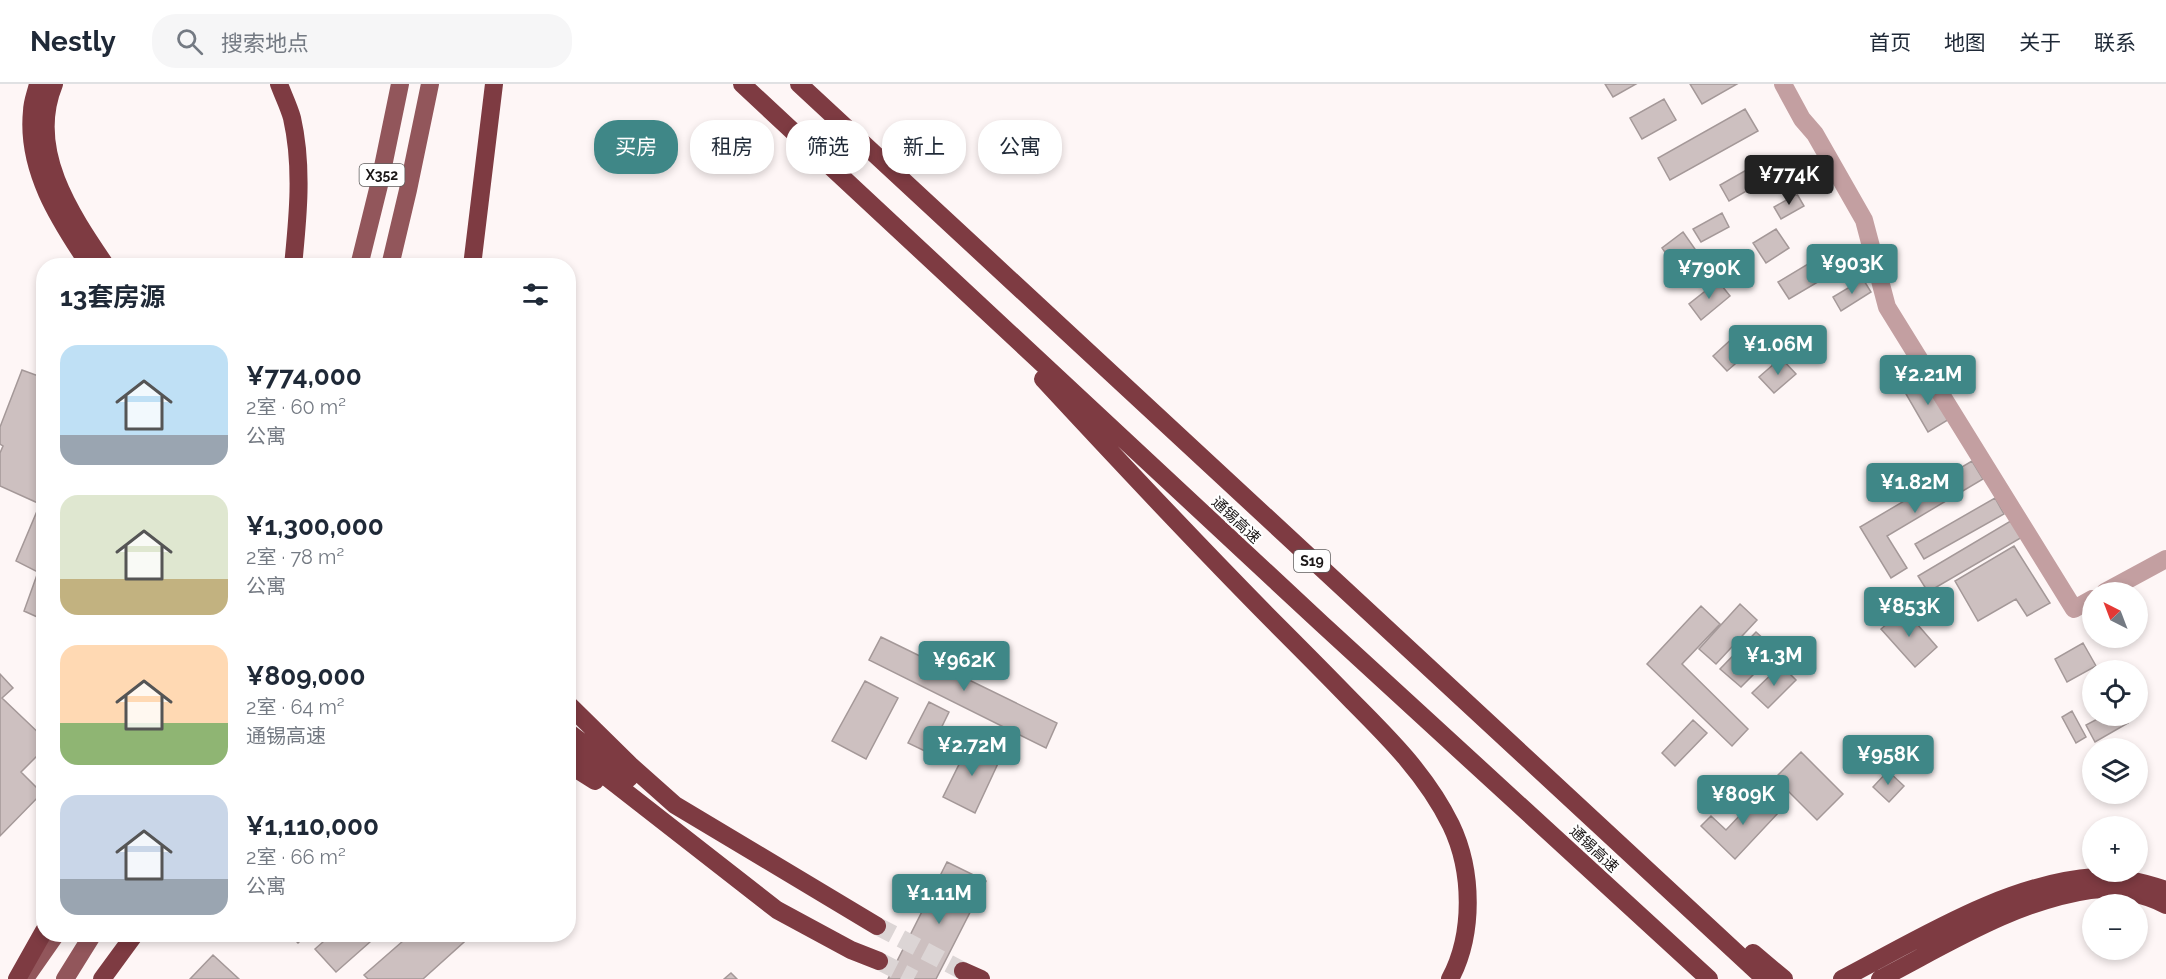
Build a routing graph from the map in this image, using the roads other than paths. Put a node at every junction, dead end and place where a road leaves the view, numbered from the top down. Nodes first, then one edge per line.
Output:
1 (38, 84) edge
2 (54, 84) edge
3 (279, 84) edge
4 (400, 84) edge
5 (430, 84) edge
6 (494, 84) edge
7 (742, 84) edge
8 (799, 84) edge
9 (1784, 84) edge
10 (85, 258) edge
11 (101, 258) edge
12 (295, 258) edge
13 (361, 258) edge
14 (392, 258) edge
15 (473, 258) edge
16 (946, 274) junction
17 (2166, 559) edge
18 (2123, 582) edge
19 (2082, 605) edge
20 (576, 712) edge
21 (576, 738) edge
22 (576, 753) edge
23 (576, 769) edge
24 (1541, 773) junction
25 (675, 805) junction
26 (668, 825) junction
27 (2166, 890) edge
28 (2011, 905) junction
29 (2166, 905) edge
30 (877, 926) tunnel mouth
31 (38, 942) edge
32 (50, 942) edge
33 (88, 942) edge
34 (129, 942) edge
35 (879, 961) tunnel mouth
36 (963, 971) tunnel mouth
37 (17, 979) edge
38 (24, 979) edge
39 (65, 979) edge
40 (102, 979) edge
41 (981, 979) edge
42 (1450, 979) edge
43 (1709, 979) edge
44 (1765, 979) edge
45 (1784, 979) edge
46 (1842, 979) edge
47 (1880, 979) edge

1 - 10 highway
2 - 11 highway
3 - 12 highway
4 - 13 main road, X352
5 - 14 main road, X352
6 - 15 highway
7 - 16 highway, 通锡高速 / S19
8 - 24 highway, 通锡高速 / S19
9 - 19 street
16 - 42 highway
16 - 43 highway, 通锡高速 / S19
17 - 18 street
20 - 25 highway
21 - 25 highway
22 - 26 highway
23 - 26 highway
24 - 44 highway, 通锡高速 / S19
24 - 45 highway
25 - 30 highway
26 - 35 highway
27 - 28 highway
28 - 29 highway
28 - 46 highway
28 - 47 highway
31 - 37 highway
32 - 38 main road
33 - 39 main road
34 - 40 highway
36 - 41 highway

